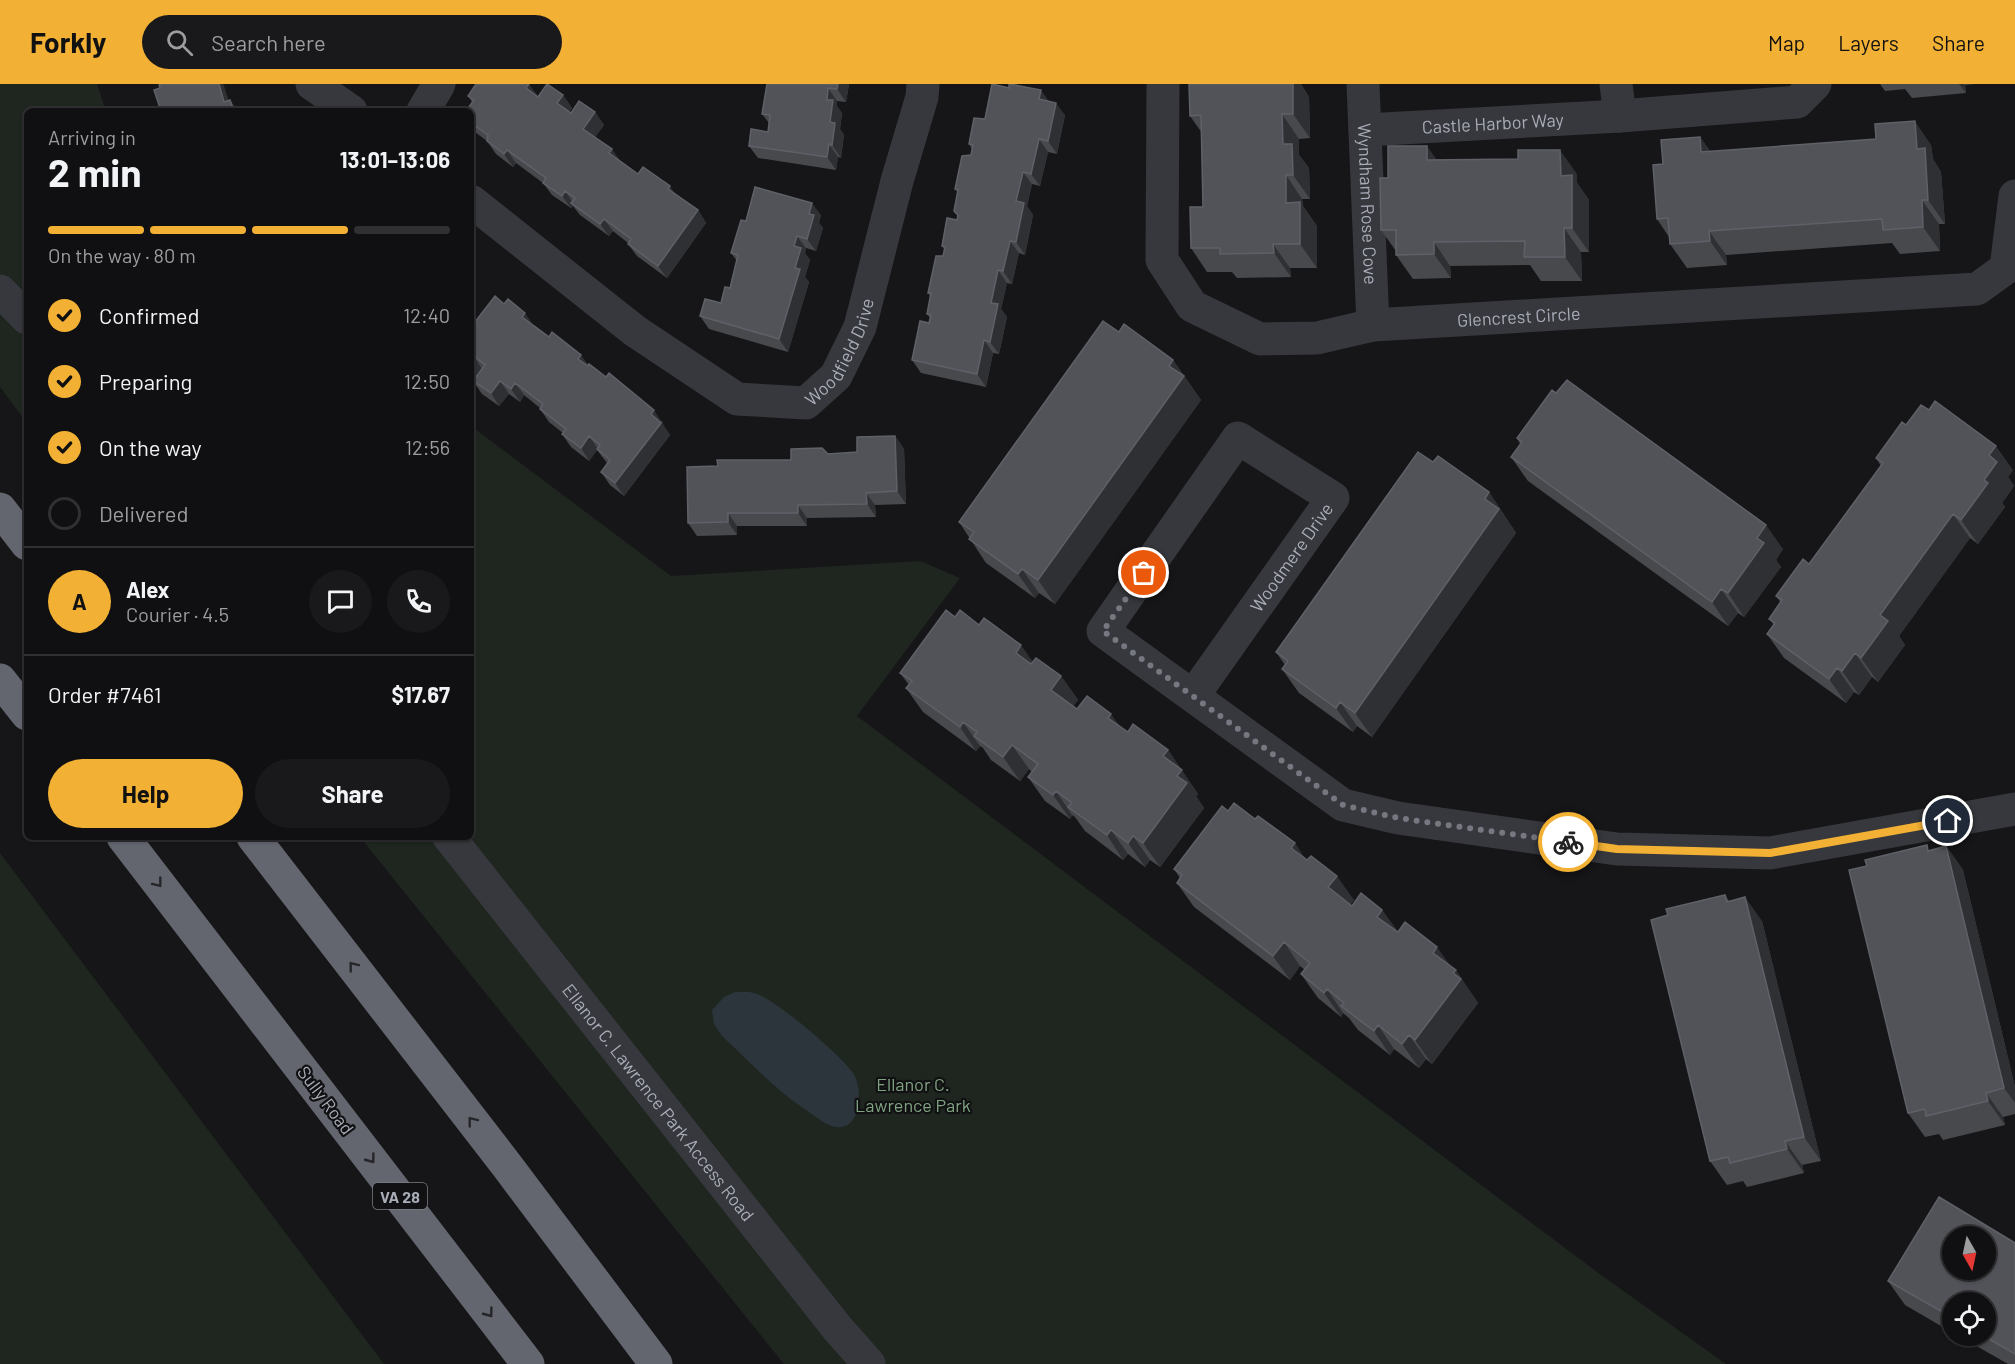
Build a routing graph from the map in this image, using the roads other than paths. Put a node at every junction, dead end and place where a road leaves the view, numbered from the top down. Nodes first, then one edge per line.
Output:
1 (312, 84) edge
2 (439, 84) edge
3 (923, 84) edge
4 (1162, 84) edge
5 (1363, 84) edge
6 (1815, 84) edge
7 (1618, 100) edge
8 (347, 108) edge
9 (425, 108) edge
10 (1365, 130) junction
11 (2015, 195) edge
12 (474, 203) edge
13 (0, 291) edge
14 (24, 315) edge
15 (1373, 325) junction
16 (0, 509) edge
17 (24, 540) edge
18 (0, 680) edge
19 (1193, 696) junction
20 (24, 710) edge
21 (2015, 809) edge
22 (125, 840) edge
23 (255, 840) edge
24 (451, 840) edge
25 (508, 1167) junction
26 (528, 1364) edge
27 (656, 1364) edge
28 (675, 1364) edge
29 (869, 1364) edge

1 - 8 street
2 - 9 street
3 - 12 street, Woodfield Drive
4 - 15 street, Glencrest Circle
5 - 10 street, Wyndham Rose Cove
6 - 7 street, Castle Harbor Way
7 - 10 street, Castle Harbor Way
10 - 15 street, Wyndham Rose Cove
11 - 15 street, Glencrest Circle
13 - 14 street
16 - 17 highway
18 - 20 highway
19 - 19 street, Woodmere Drive
19 - 21 street, Woodmere Drive
22 -> 26 highway, Sully Road / VA 28
25 -> 23 highway
24 - 29 street, Ellanor C. Lawrence Park Access Road
25 - 27 highway
25 - 28 highway

